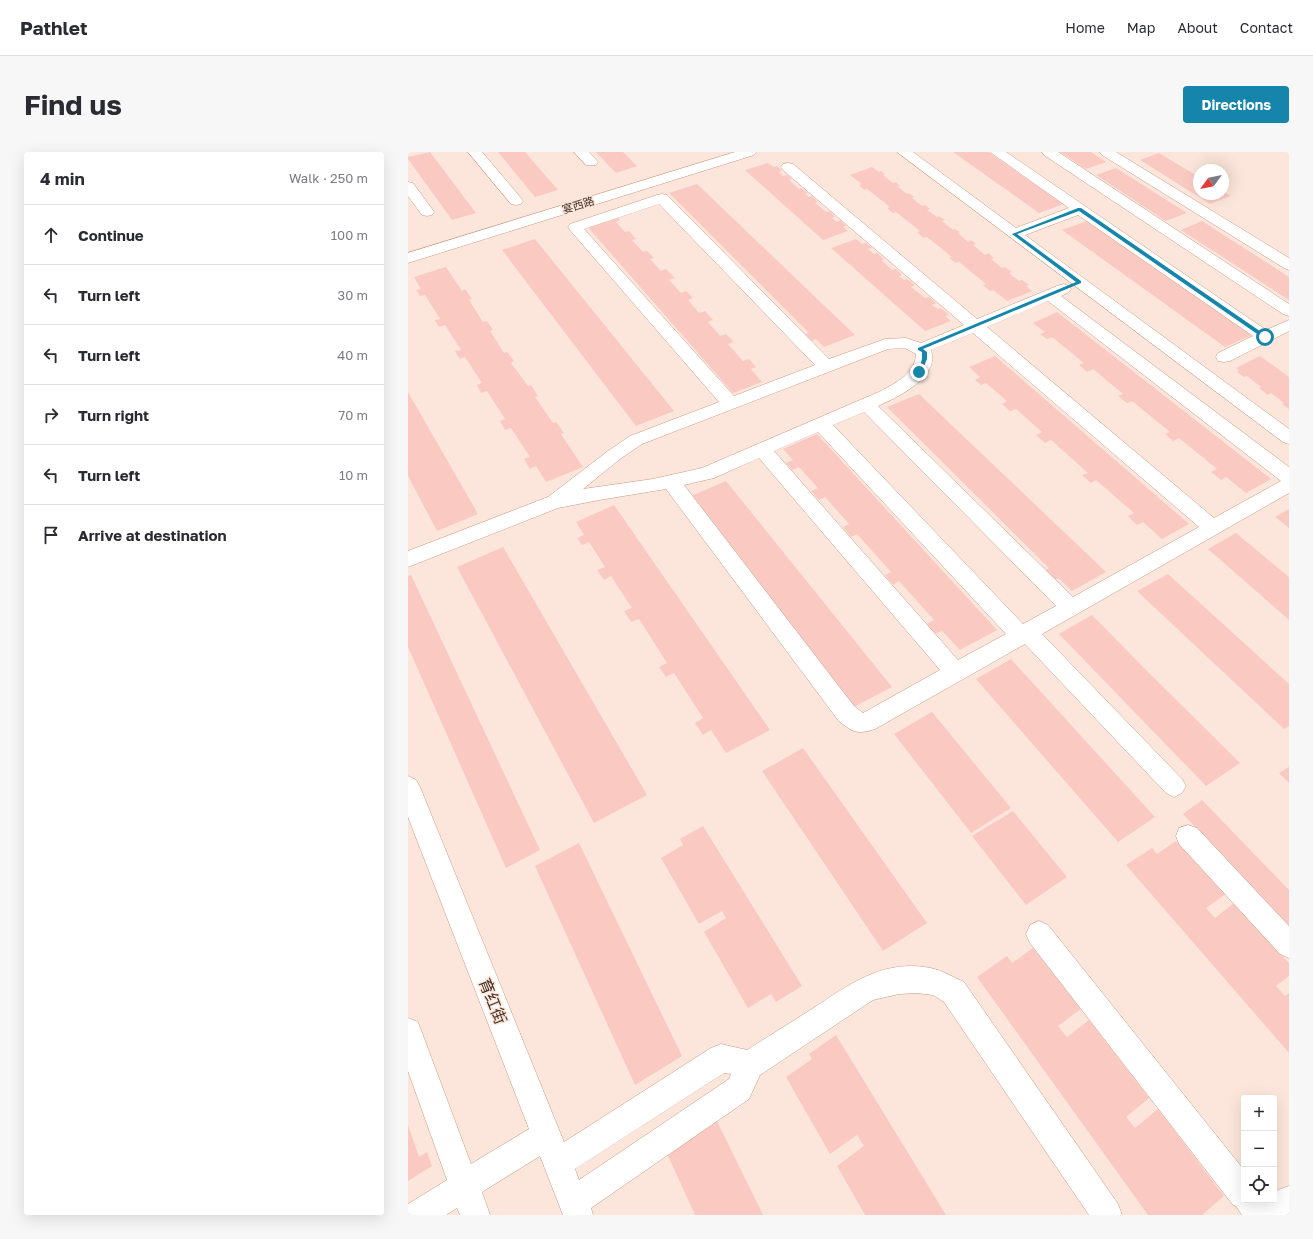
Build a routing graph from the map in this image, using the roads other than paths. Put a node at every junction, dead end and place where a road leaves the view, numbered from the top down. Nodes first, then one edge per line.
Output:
1 (475, 152) edge
2 (581, 152) edge
3 (749, 152) edge
4 (904, 152) edge
5 (997, 152) edge
6 (1049, 152) edge
7 (1107, 152) edge
8 (591, 162) dead end
9 (788, 167) dead end
10 (408, 186) edge
11 (1077, 193) junction
12 (516, 201) dead end
13 (427, 212) dead end
14 (1166, 230) junction
15 (1113, 232) junction
16 (1014, 234) junction
17 (408, 258) edge
18 (1289, 265) edge
19 (1079, 282) junction
20 (1050, 295) junction
21 (1289, 310) edge
22 (1289, 325) edge
23 (975, 326) junction
24 (1265, 337) junction
25 (920, 349) junction
26 (1224, 357) dead end
27 (826, 366) junction
28 (730, 403) junction
29 (866, 404) junction
30 (821, 424) junction
31 (1289, 438) edge
32 (762, 450) junction
33 (1289, 477) edge
34 (671, 482) junction
35 (1289, 485) edge
36 (555, 502) junction
37 (1213, 528) junction
38 (408, 559) edge
39 (1071, 608) junction
40 (1024, 634) junction
41 (955, 672) junction
42 (1174, 786) dead end
43 (408, 787) edge
44 (1188, 836) dead end
45 (1039, 934) dead end
46 (1289, 945) edge
47 (408, 1032) edge
48 (750, 1065) junction
49 (546, 1135) junction
50 (557, 1163) junction
51 (465, 1186) junction
52 (1241, 1190) edge
53 (1256, 1203) edge
54 (575, 1209) edge
55 (1275, 1212) edge
56 (418, 1215) edge
57 (475, 1215) edge
58 (1107, 1215) edge

1 - 12 street
2 - 8 street
3 - 17 street, 宴西路
4 - 16 street
5 - 11 street
6 - 11 street
7 - 18 street
9 - 23 street
10 - 13 street
11 - 14 street
11 - 15 street
11 - 16 street
14 - 15 street
14 - 21 street
15 - 24 street
16 - 19 street
19 - 20 street
19 - 31 street
20 - 23 street
20 - 33 street
22 - 24 street
23 - 25 street
23 - 37 street
24 - 26 street
25 - 27 street
25 - 29 street
27 - 28 street
27 - 28 street
28 - 36 street
29 - 30 street
29 - 39 street
30 - 32 street
30 - 40 street
32 - 34 street
32 - 41 street
34 - 36 street
34 - 41 street
35 - 37 street
36 - 38 street
37 - 39 street
39 - 40 street
40 - 41 street
40 - 42 street
43 - 49 street, 育红街
44 - 46 street
45 - 52 street
47 - 51 street
48 - 50 street
48 - 54 street
48 - 58 street
49 - 50 street, 育红街
49 - 51 street
50 - 54 street, 育红街
51 - 56 street
51 - 57 street
53 - 55 street

